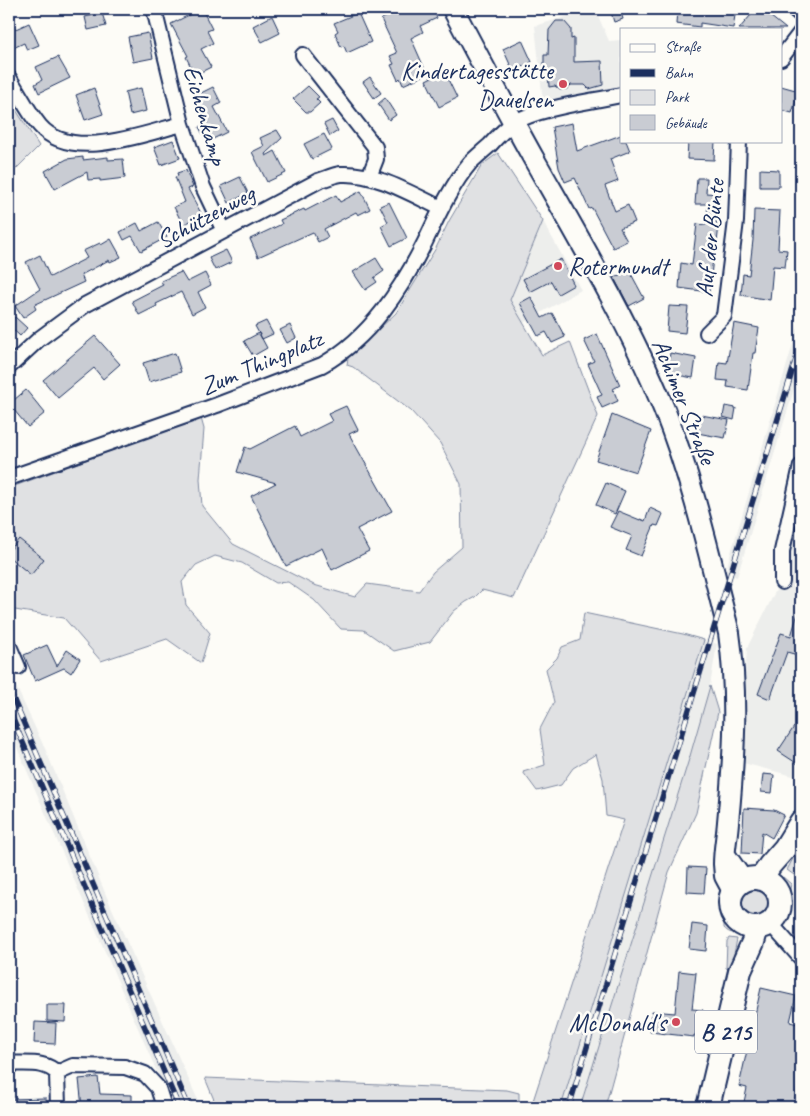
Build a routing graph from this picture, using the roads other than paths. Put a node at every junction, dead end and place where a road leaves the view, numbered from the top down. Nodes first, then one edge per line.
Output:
1 (154, 9) edge
2 (453, 9) edge
3 (794, 9) edge
4 (801, 14) edge
5 (801, 32) edge
6 (302, 55) dead end
7 (782, 57) edge
8 (9, 78) edge
9 (620, 96) edge
10 (513, 123) junction
11 (182, 124) junction
12 (739, 142) edge
13 (369, 177) junction
14 (441, 208) junction
15 (224, 231) junction
16 (707, 333) dead end
17 (9, 367) edge
18 (801, 466) edge
19 (9, 478) edge
20 (782, 582) dead end
21 (9, 646) edge
22 (18, 667) dead end
23 (801, 822) edge
24 (753, 884) junction
25 (756, 925) junction
26 (801, 958) edge
27 (9, 1063) edge
28 (57, 1073) junction
29 (58, 1107) edge
30 (164, 1107) edge
31 (708, 1107) edge

1 - 11 street, Eichenkamp
2 - 10 main road, Achimer Straße
3 - 4 street
5 - 7 street
6 - 13 street
8 - 11 street
9 - 10 street, Zum Thingplatz
10 - 14 street, Zum Thingplatz
10 - 24 main road, Achimer Straße
11 - 15 street, Eichenkamp
12 - 16 street, Auf der Bünte
13 - 14 street, Schützenweg
13 - 15 street, Schützenweg
14 - 19 street, Zum Thingplatz
15 - 17 street, Schützenweg
18 - 20 street
21 - 22 street
23 - 24 main road
24 - 25 main road
24 - 25 main road
25 - 26 street
25 - 31 main road, B 215
27 - 28 street
28 - 29 street
28 - 30 street

